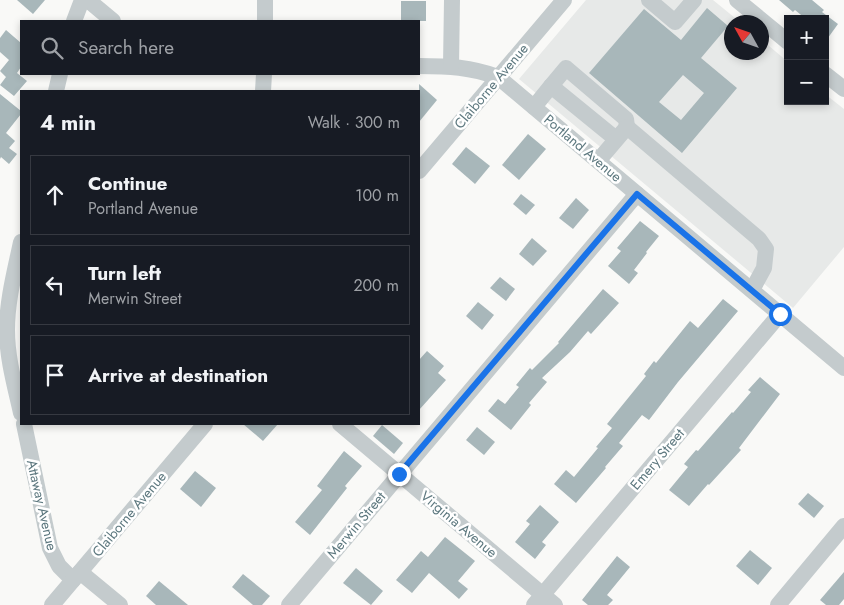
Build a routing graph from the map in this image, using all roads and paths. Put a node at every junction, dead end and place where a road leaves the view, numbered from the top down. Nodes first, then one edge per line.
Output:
1 (82, 0) edge
2 (88, 0) edge
3 (265, 0) edge
4 (452, 0) edge
5 (564, 0) edge
6 (649, 0) edge
7 (694, 0) edge
8 (737, 0) edge
9 (74, 20) edge
10 (112, 20) edge
11 (265, 20) edge
12 (784, 39) edge
13 (420, 66) edge
14 (451, 66) junction
15 (60, 75) edge
16 (264, 75) edge
17 (498, 77) junction
18 (829, 77) edge
19 (551, 86) junction
20 (56, 90) edge
21 (264, 90) edge
22 (844, 90) edge
23 (534, 107) junction
24 (627, 127) junction
25 (616, 140) junction
26 (598, 161) junction
27 (420, 170) edge
28 (637, 194) junction
29 (20, 247) edge
30 (752, 290) junction
31 (780, 314) junction
32 (844, 368) edge
33 (20, 408) edge
34 (24, 425) edge
35 (204, 425) edge
36 (341, 425) edge
37 (399, 474) junction
38 (844, 526) edge
39 (76, 576) junction
40 (101, 599) edge
41 (544, 602) edge
42 (52, 605) edge
43 (120, 605) edge
44 (289, 605) edge
45 (778, 605) edge

1 - 9 street
2 - 10 street
3 - 11 street
4 - 14 street
5 - 17 street, Claiborne Avenue
6 - 7 street
8 - 12 street
13 - 14 street, Portland Avenue
14 - 17 street, Portland Avenue
15 - 20 street
16 - 21 street
17 - 23 street, Portland Avenue
17 - 27 street, Claiborne Avenue
18 - 22 street
19 - 23 street
19 - 24 street
19 - 25 street
23 - 26 street, Portland Avenue
24 - 25 street
24 - 30 street
25 - 26 street
26 - 28 street, Portland Avenue
28 - 30 street, Portland Avenue
28 - 37 street, Merwin Street
29 - 33 street
30 - 31 street, Portland Avenue
31 - 32 street, Portland Avenue
31 - 41 street, Emery Street
34 - 39 street, Attaway Avenue
35 - 39 street, Claiborne Avenue
36 - 37 street, Virginia Avenue
37 - 41 street, Virginia Avenue
37 - 44 street, Merwin Street
38 - 45 street
39 - 40 street, Attaway Avenue
39 - 42 street, Claiborne Avenue
40 - 43 street, Attaway Avenue

